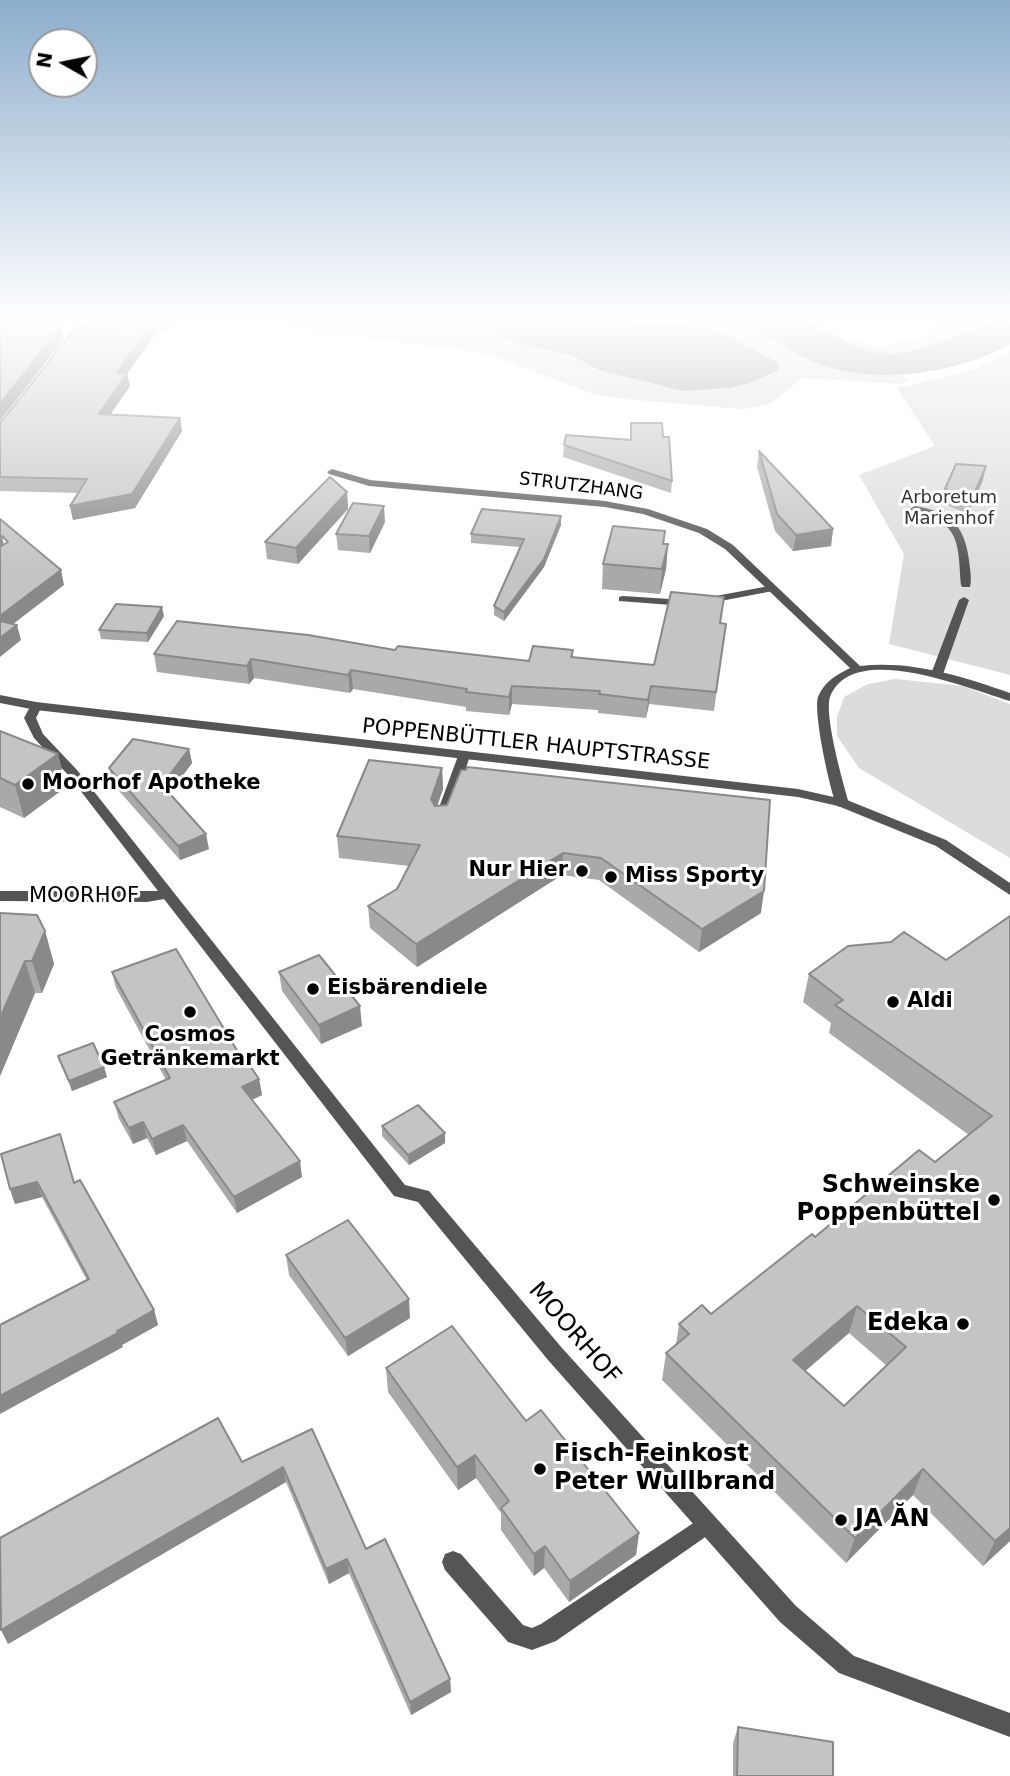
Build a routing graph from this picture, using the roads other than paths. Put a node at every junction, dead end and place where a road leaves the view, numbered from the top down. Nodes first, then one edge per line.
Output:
1 (332, 472) dead end
2 (915, 509) dead end
3 (966, 585) dead end
4 (769, 589) junction
5 (623, 599) dead end
6 (964, 600) dead end
7 (856, 668) junction
8 (937, 674) junction
9 (1010, 697) edge
10 (0, 699) edge
11 (36, 706) junction
12 (464, 756) junction
13 (842, 803) junction
14 (441, 822) edge
15 (1010, 890) edge
16 (168, 894) junction
17 (0, 896) edge
18 (707, 1524) junction
19 (453, 1562) dead end
20 (1010, 1725) edge

1 - 4 street, STRUTZHANG
2 - 3 street
4 - 5 street
4 - 7 street, STRUTZHANG
6 - 8 street
7 - 8 street
7 - 13 street
8 - 9 street
10 - 11 street, POPPENBÜTTLER HAUPTSTRASSE
11 - 12 street, POPPENBÜTTLER HAUPTSTRASSE
11 - 16 street, MOORHOF
12 - 13 street, POPPENBÜTTLER HAUPTSTRASSE
12 - 14 street
13 - 15 street, POPPENBÜTTLER HAUPTSTRASSE
16 - 17 street, MOORHOF
16 - 18 street, MOORHOF
18 - 19 street
18 - 20 street, MOORHOF

